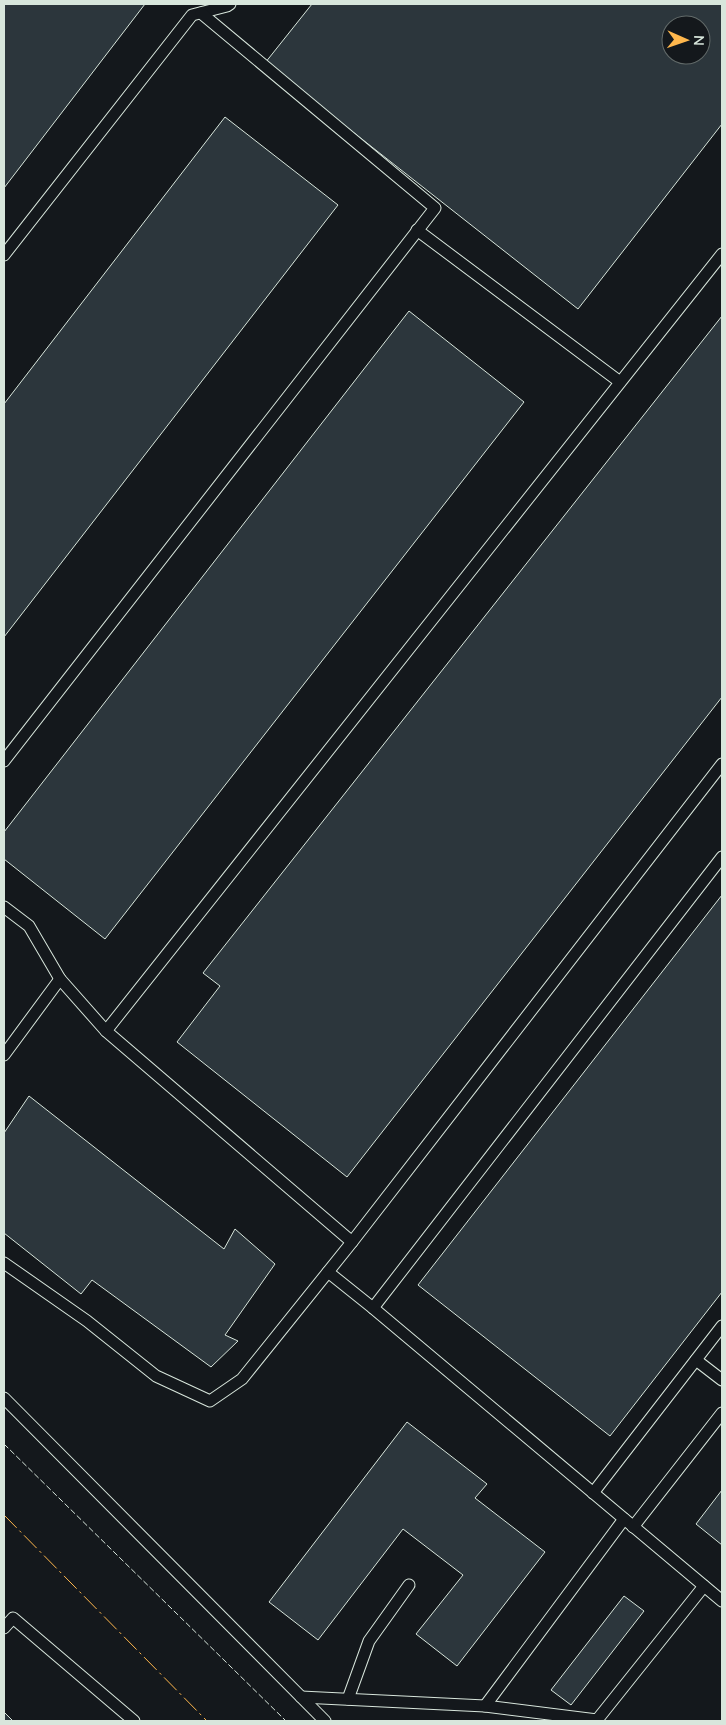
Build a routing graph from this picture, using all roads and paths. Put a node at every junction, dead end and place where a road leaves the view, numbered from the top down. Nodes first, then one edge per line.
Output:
1 (230, 4) edge
2 (201, 13) junction
3 (417, 230) junction
4 (722, 254) edge
5 (4, 255) edge
6 (620, 382) junction
7 (4, 761) edge
8 (722, 764) edge
9 (722, 857) edge
10 (4, 907) edge
11 (60, 979) junction
12 (106, 1031) junction
13 (4, 1055) edge
14 (352, 1242) junction
15 (4, 1263) edge
16 (328, 1272) junction
17 (373, 1308) junction
18 (722, 1326) edge
19 (696, 1360) junction
20 (722, 1380) edge
21 (4, 1398) edge
22 (722, 1413) edge
23 (593, 1493) junction
24 (624, 1519) junction
25 (633, 1527) junction
26 (409, 1586) dead end
27 (704, 1586) junction
28 (722, 1601) edge
29 (4, 1628) edge
30 (301, 1697) junction
31 (348, 1699) junction
32 (485, 1706) junction
33 (134, 1721) edge
34 (325, 1721) edge

1 - 2 lane
2 - 3 lane
2 - 5 lane
3 - 6 lane
3 - 7 lane
4 - 6 lane
6 - 12 lane
8 - 14 lane
9 - 17 lane
10 - 11 lane
11 - 12 lane
11 - 13 lane
12 - 14 lane
14 - 16 lane
15 - 16 lane
16 - 17 lane
17 - 23 lane
18 - 19 lane
19 - 20 lane
19 - 23 lane
21 - 30 lane
22 - 25 lane
23 - 24 lane
24 - 25 lane
24 - 32 lane
25 - 27 lane
26 - 31 lane
27 - 28 lane
27 - 32 lane
29 - 33 lane
30 - 31 lane
30 - 34 lane
31 - 32 lane

